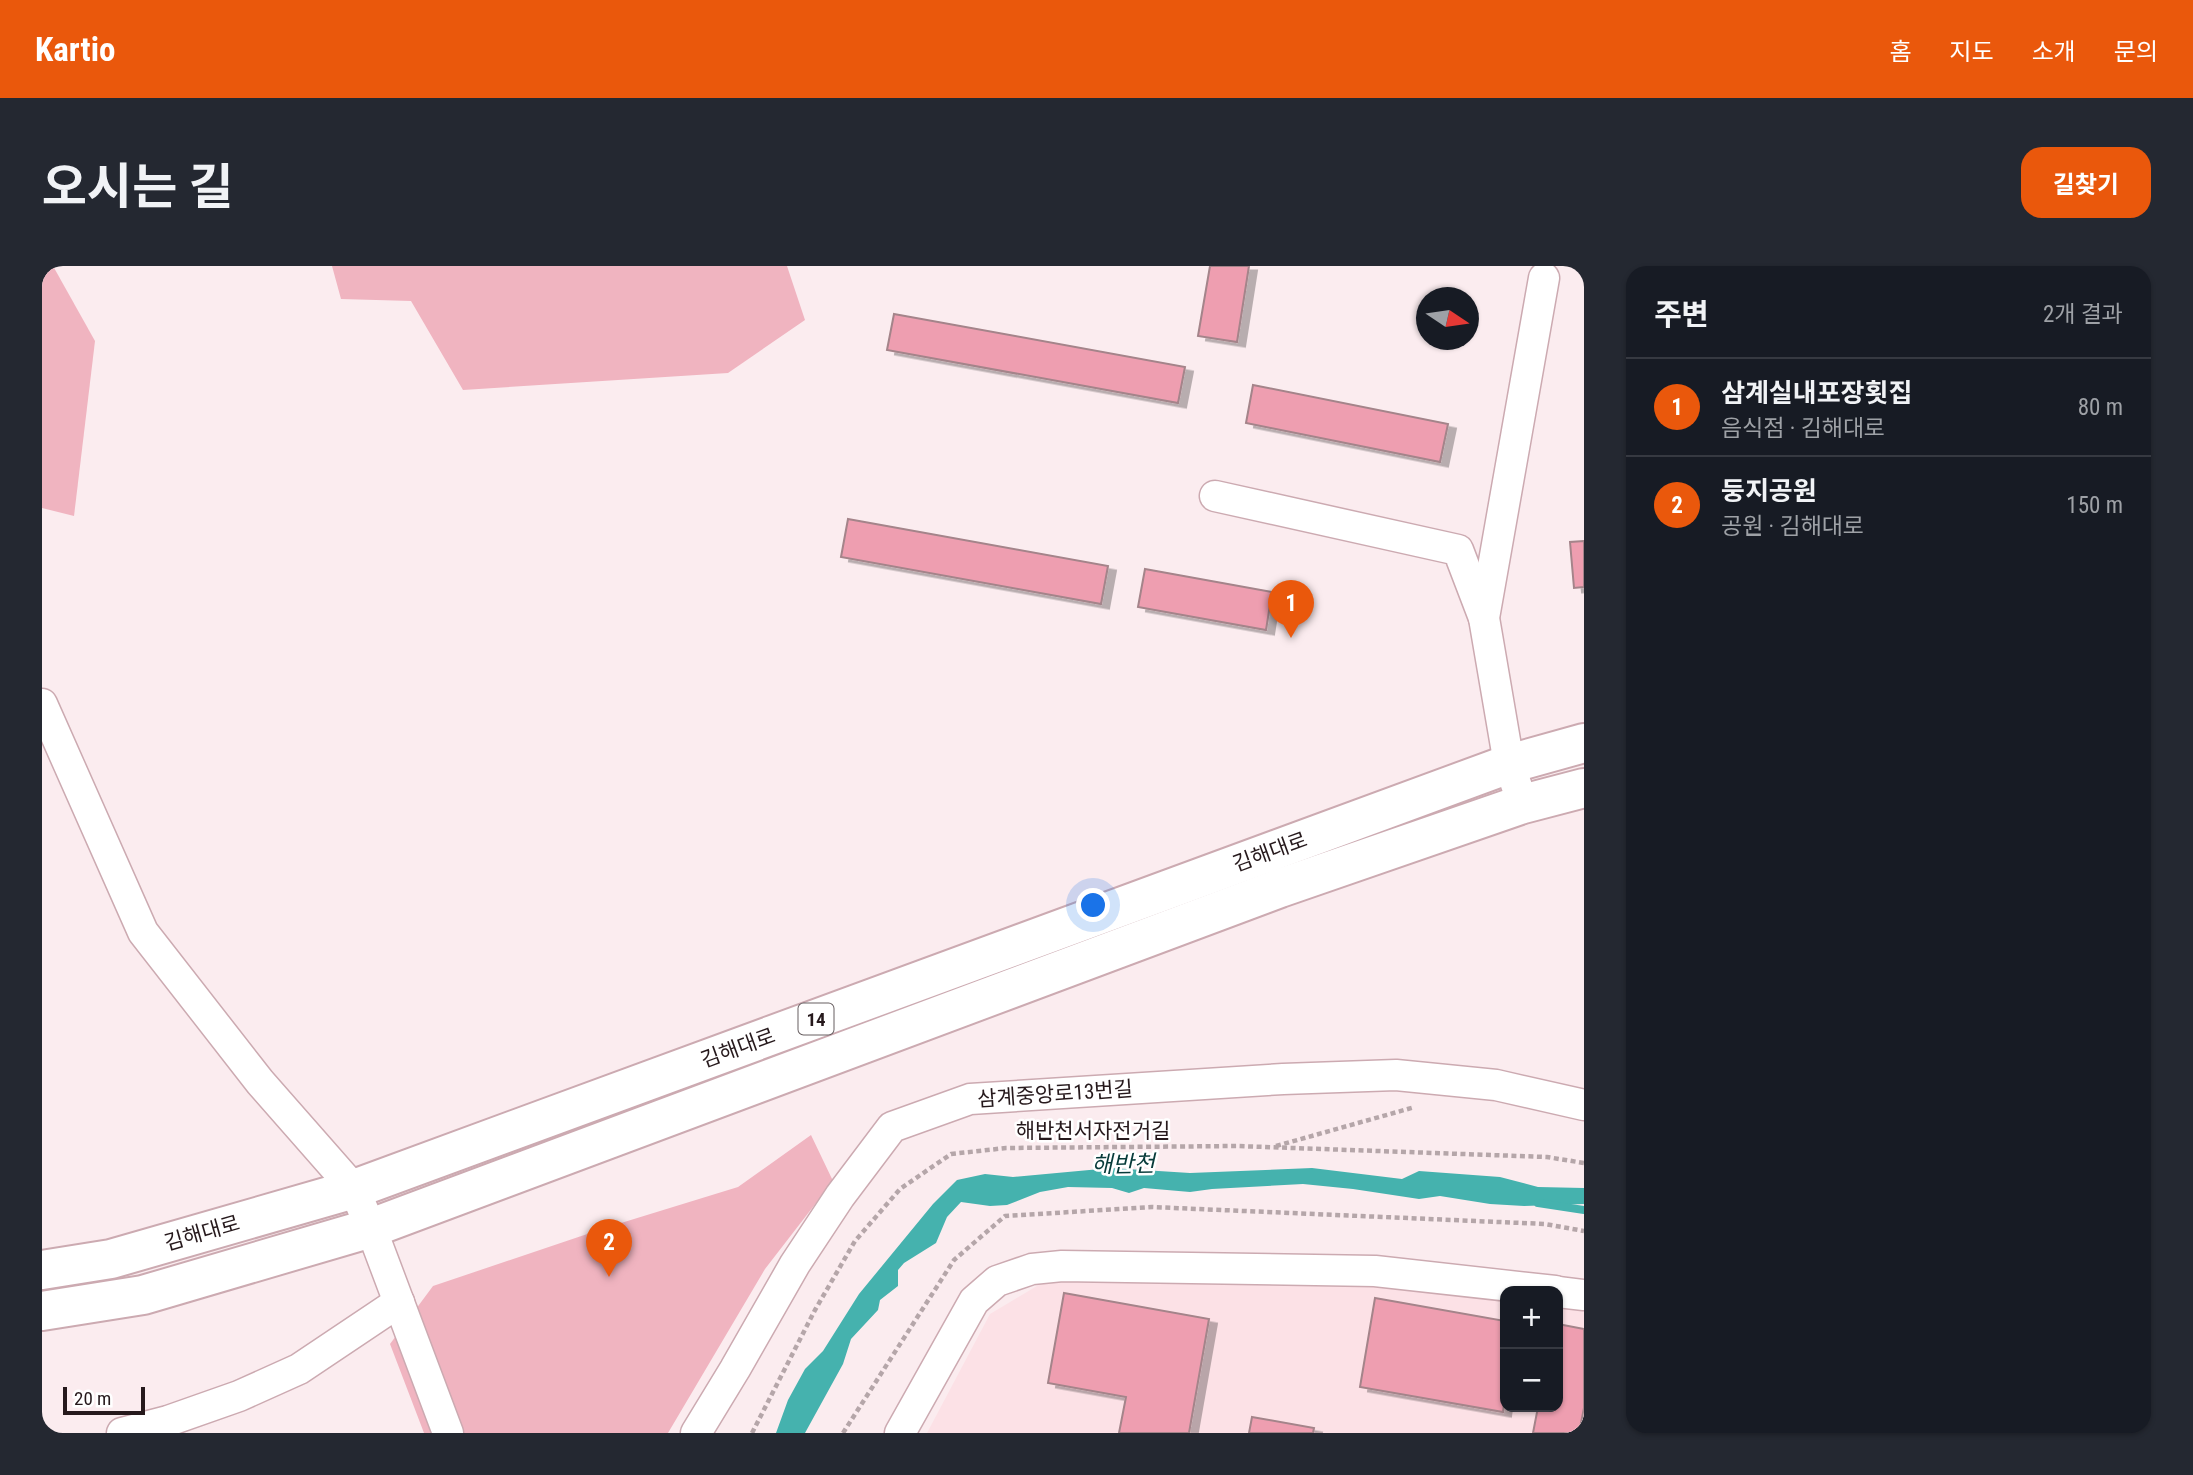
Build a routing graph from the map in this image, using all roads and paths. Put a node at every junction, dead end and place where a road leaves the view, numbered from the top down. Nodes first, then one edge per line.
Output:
1 (1544, 278) dead end
2 (1215, 496) dead end
3 (1484, 618) junction
4 (42, 704) edge
5 (1584, 743) edge
6 (1509, 764) junction
7 (1584, 789) edge
8 (1523, 804) junction
9 (1584, 1105) edge
10 (1418, 1106) dead end
11 (1271, 1147) junction
12 (1584, 1163) edge
13 (354, 1189) junction
14 (371, 1228) junction
15 (42, 1270) edge
16 (1504, 1286) edge
17 (1563, 1292) edge
18 (1584, 1294) edge
19 (400, 1301) junction
20 (42, 1311) edge
21 (122, 1433) edge
22 (448, 1433) edge
23 (696, 1433) edge
24 (752, 1433) edge
25 (900, 1433) edge

1 - 3 street
2 - 3 street
3 - 6 street
4 - 13 street
5 - 6 main road, 김해대로 / 14
6 - 8 street
6 - 13 main road, 김해대로 / 14
7 - 8 main road, 김해대로
8 - 14 main road, 김해대로
9 - 23 street, 삼계중앙로13번길
10 - 11 path
11 - 12 path, 해반천서자전거길
11 - 24 path, 해반천서자전거길
13 - 14 street
13 - 15 main road, 김해대로 / 14
14 - 19 street
14 - 20 main road, 김해대로
16 - 25 street
17 - 18 street
19 - 21 street
19 - 22 street

